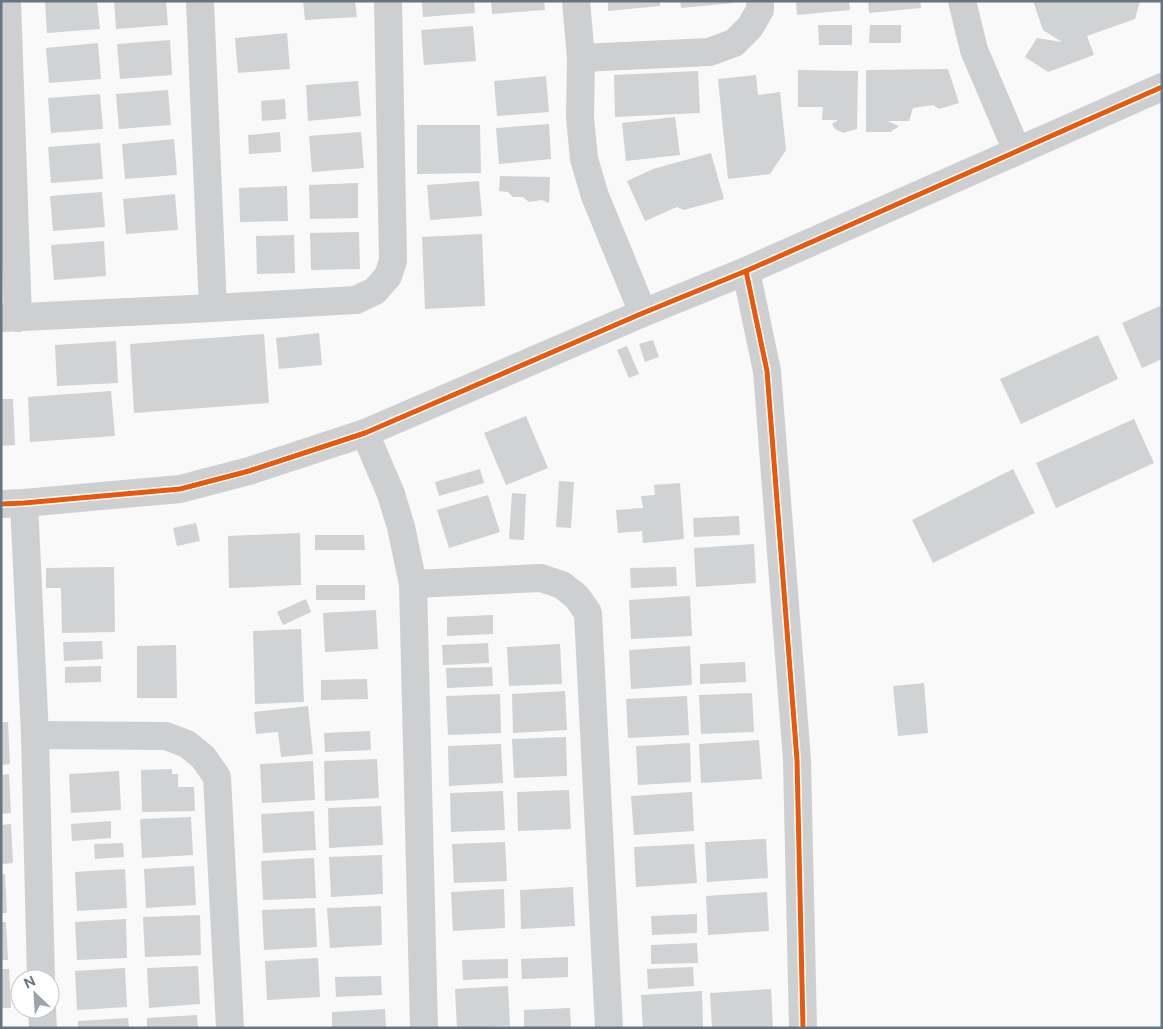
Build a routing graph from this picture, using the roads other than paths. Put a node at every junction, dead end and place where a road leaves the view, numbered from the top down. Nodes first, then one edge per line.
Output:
1 (7, 1) edge
2 (200, 1) edge
3 (388, 1) edge
4 (576, 1) edge
5 (760, 1) edge
6 (962, 1) edge
7 (581, 58) junction
8 (1162, 87) edge
9 (1017, 151) junction
10 (746, 271) junction
11 (213, 308) junction
12 (643, 313) junction
13 (10, 318) edge
14 (366, 433) junction
15 (12, 503) edge
16 (413, 584) junction
17 (35, 735) junction
18 (41, 969) edge
19 (230, 1028) edge
20 (424, 1028) edge
21 (609, 1028) edge
22 (803, 1028) edge

1 - 13 street
2 - 11 street
3 - 11 street
4 - 7 street
5 - 7 street
6 - 9 street
7 - 12 street
8 - 9 street
9 - 10 street
10 - 12 street
10 - 22 street
11 - 13 street
12 - 14 street
14 - 15 street
14 - 16 street
15 - 17 street
16 - 20 street
16 - 21 street
17 - 18 street
17 - 19 street

